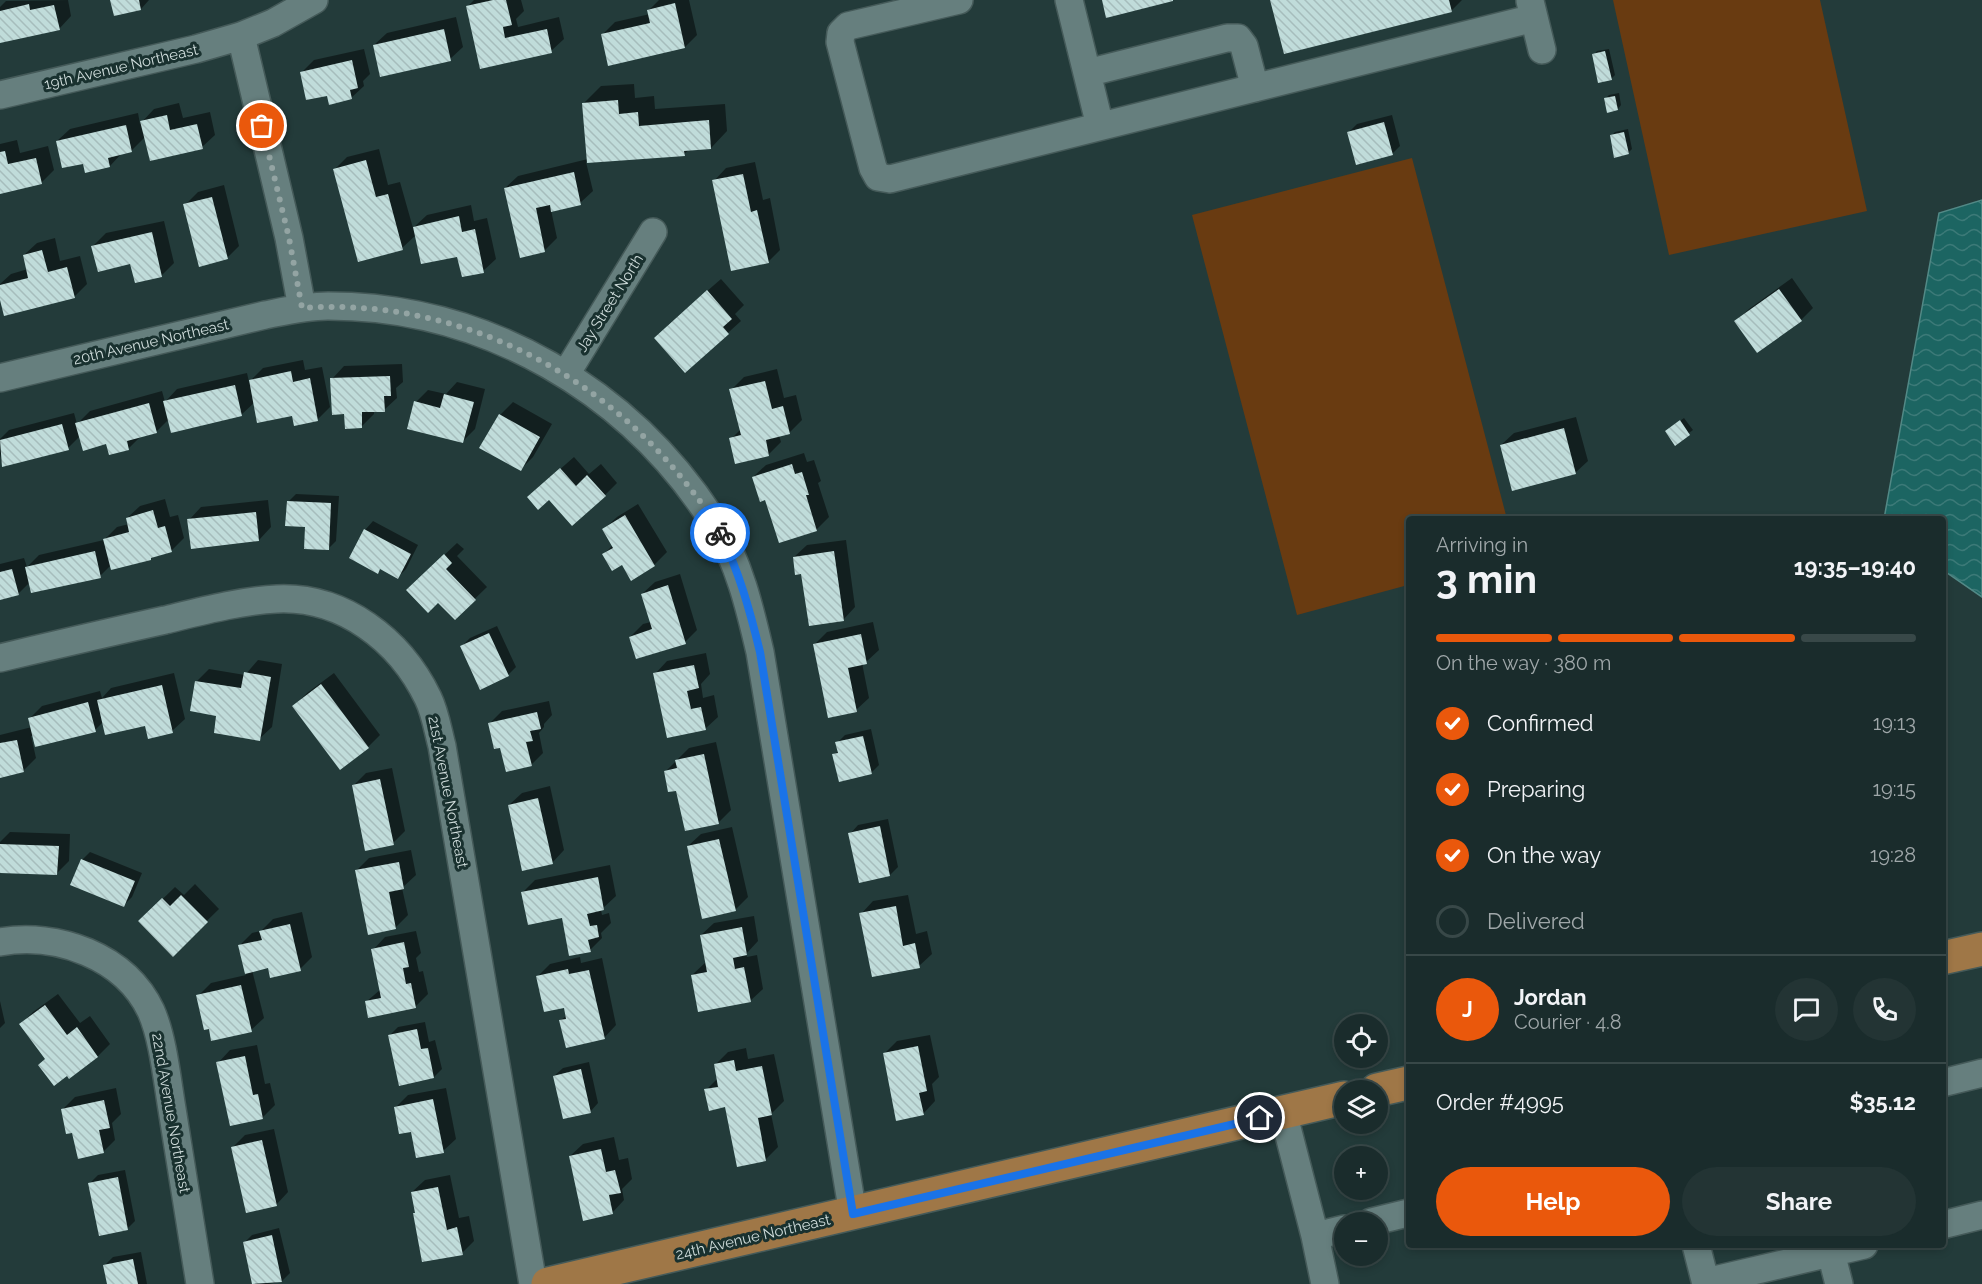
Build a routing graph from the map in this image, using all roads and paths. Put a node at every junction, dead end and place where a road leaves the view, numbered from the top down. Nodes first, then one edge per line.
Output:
1 (314, 0) edge
2 (959, 0) edge
3 (1069, 0) edge
4 (1532, 9) edge
5 (241, 36) junction
6 (1542, 50) dead end
7 (1087, 73) junction
8 (1255, 88) junction
9 (0, 95) edge
10 (1100, 126) junction
11 (653, 232) dead end
12 (302, 308) junction
13 (566, 374) junction
14 (0, 378) edge
15 (0, 658) edge
16 (0, 942) edge
17 (1982, 949) edge
18 (1946, 957) edge
19 (1982, 1073) edge
20 (1946, 1082) edge
21 (1406, 1083) edge
22 (1388, 1088) edge
23 (1334, 1100) edge
24 (1283, 1112) junction
25 (1406, 1213) edge
26 (853, 1214) junction
27 (1982, 1215) edge
28 (1388, 1218) edge
29 (1946, 1224) edge
30 (1334, 1231) edge
31 (1315, 1236) junction
32 (1697, 1248) edge
33 (1830, 1249) edge
34 (1779, 1275) edge
35 (1706, 1283) edge
36 (200, 1284) edge
37 (533, 1284) edge
38 (548, 1284) edge
39 (1325, 1284) edge
40 (1839, 1284) edge

1 - 5 street
2 - 10 street
3 - 7 street
4 - 6 street
4 - 8 street
5 - 9 street, 19th Avenue Northeast
5 - 12 street
7 - 8 street
7 - 10 street
8 - 10 street
11 - 13 street, Jay Street North
12 - 13 street
12 - 14 street, 20th Avenue Northeast
13 - 26 street
15 - 37 street, 21st Avenue Northeast
16 - 36 street, 22nd Avenue Northeast
17 - 18 main road
19 - 20 street
21 - 22 main road
23 - 24 main road, 24th Avenue Northeast
24 - 26 main road, 24th Avenue Northeast
24 - 31 street
25 - 28 street
26 - 38 main road, 24th Avenue Northeast
27 - 29 street
30 - 31 street
31 - 39 street
32 - 35 street
33 - 34 street
33 - 40 street
34 - 35 street

